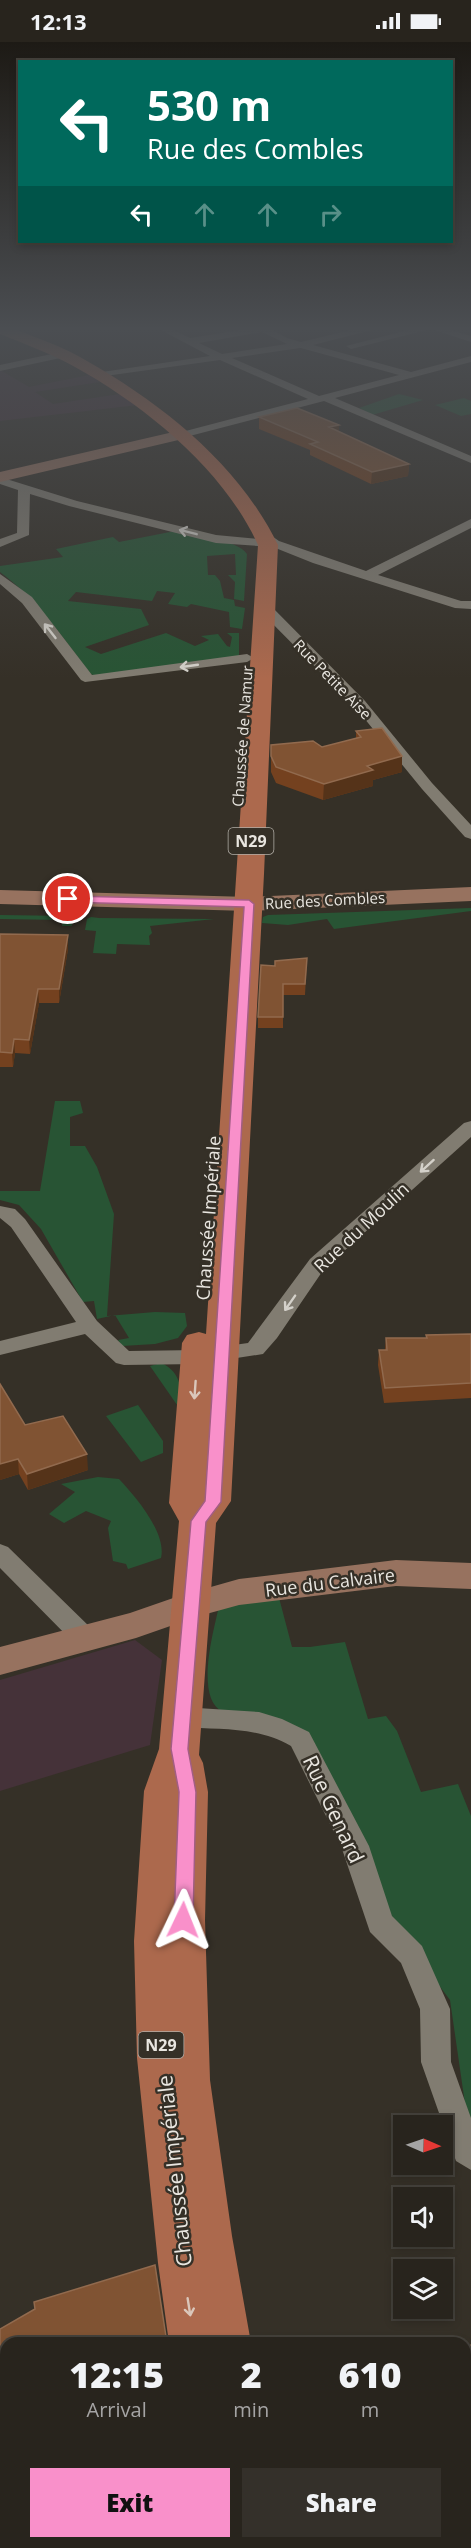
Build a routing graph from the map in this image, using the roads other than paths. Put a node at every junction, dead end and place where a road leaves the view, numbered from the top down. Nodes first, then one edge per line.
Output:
1 (140, 445) edge
2 (192, 445) edge
3 (435, 445) edge
4 (471, 460) edge
5 (0, 478) edge
6 (24, 489) junction
7 (471, 523) edge
8 (0, 543) edge
9 (268, 545) junction
10 (366, 576) junction
11 (0, 578) edge
12 (471, 605) edge
13 (265, 611) junction
14 (247, 658) junction
15 (238, 798) junction
16 (471, 834) edge
17 (250, 863) junction
18 (471, 894) edge
19 (0, 897) edge
20 (471, 904) edge
21 (0, 908) edge
22 (240, 908) junction
23 (471, 1127) edge
24 (0, 1212) edge
25 (89, 1326) junction
26 (0, 1348) edge
27 (209, 1356) junction
28 (0, 1552) edge
29 (471, 1576) edge
30 (191, 1605) junction
31 (85, 1638) junction
32 (0, 1661) edge
33 (181, 1733) junction
34 (471, 2155) edge
35 (194, 2337) edge
36 (224, 2337) edge

1 - 5 main road
2 - 9 main road, Chaussée de Namur / N29
3 - 4 street
5 - 6 street
6 - 8 street
9 -> 6 street
7 - 10 street
9 - 10 street
9 - 13 main road, Chaussée de Namur / N29
10 - 12 street
14 -> 11 street
13 - 14 main road, Chaussée de Namur / N29
13 - 16 street, Rue Petite Aise
13 - 17 main road, Chaussée de Namur / N29
14 - 15 main road, Chaussée de Namur / N29
15 - 17 main road, N29
15 - 22 main road, Chaussée de Namur / N29
17 - 22 main road, Chaussée de Namur / N29
18 - 22 main road, Rue des Combles
19 - 22 main road, Rue des Combles
20 - 22 main road
21 - 22 main road, Rue des Combles
22 - 27 main road, Chaussée Impériale / N29
23 -> 27 street, Rue du Moulin
24 - 25 street, Rue du Moulin
25 - 26 street
25 - 27 street, Rue du Moulin
27 - 30 main road, Chaussée Impériale / N29
28 - 31 street
29 - 30 main road, Rue du Calvaire
30 - 31 main road, Rue du Calvaire
30 - 33 main road, Chaussée Impériale / N29
31 - 32 main road, Rue du Calvaire
33 - 34 street, Rue Genard
33 -> 35 main road, Chaussée Impériale / N29
33 - 36 main road, Chaussée Impériale / N29

